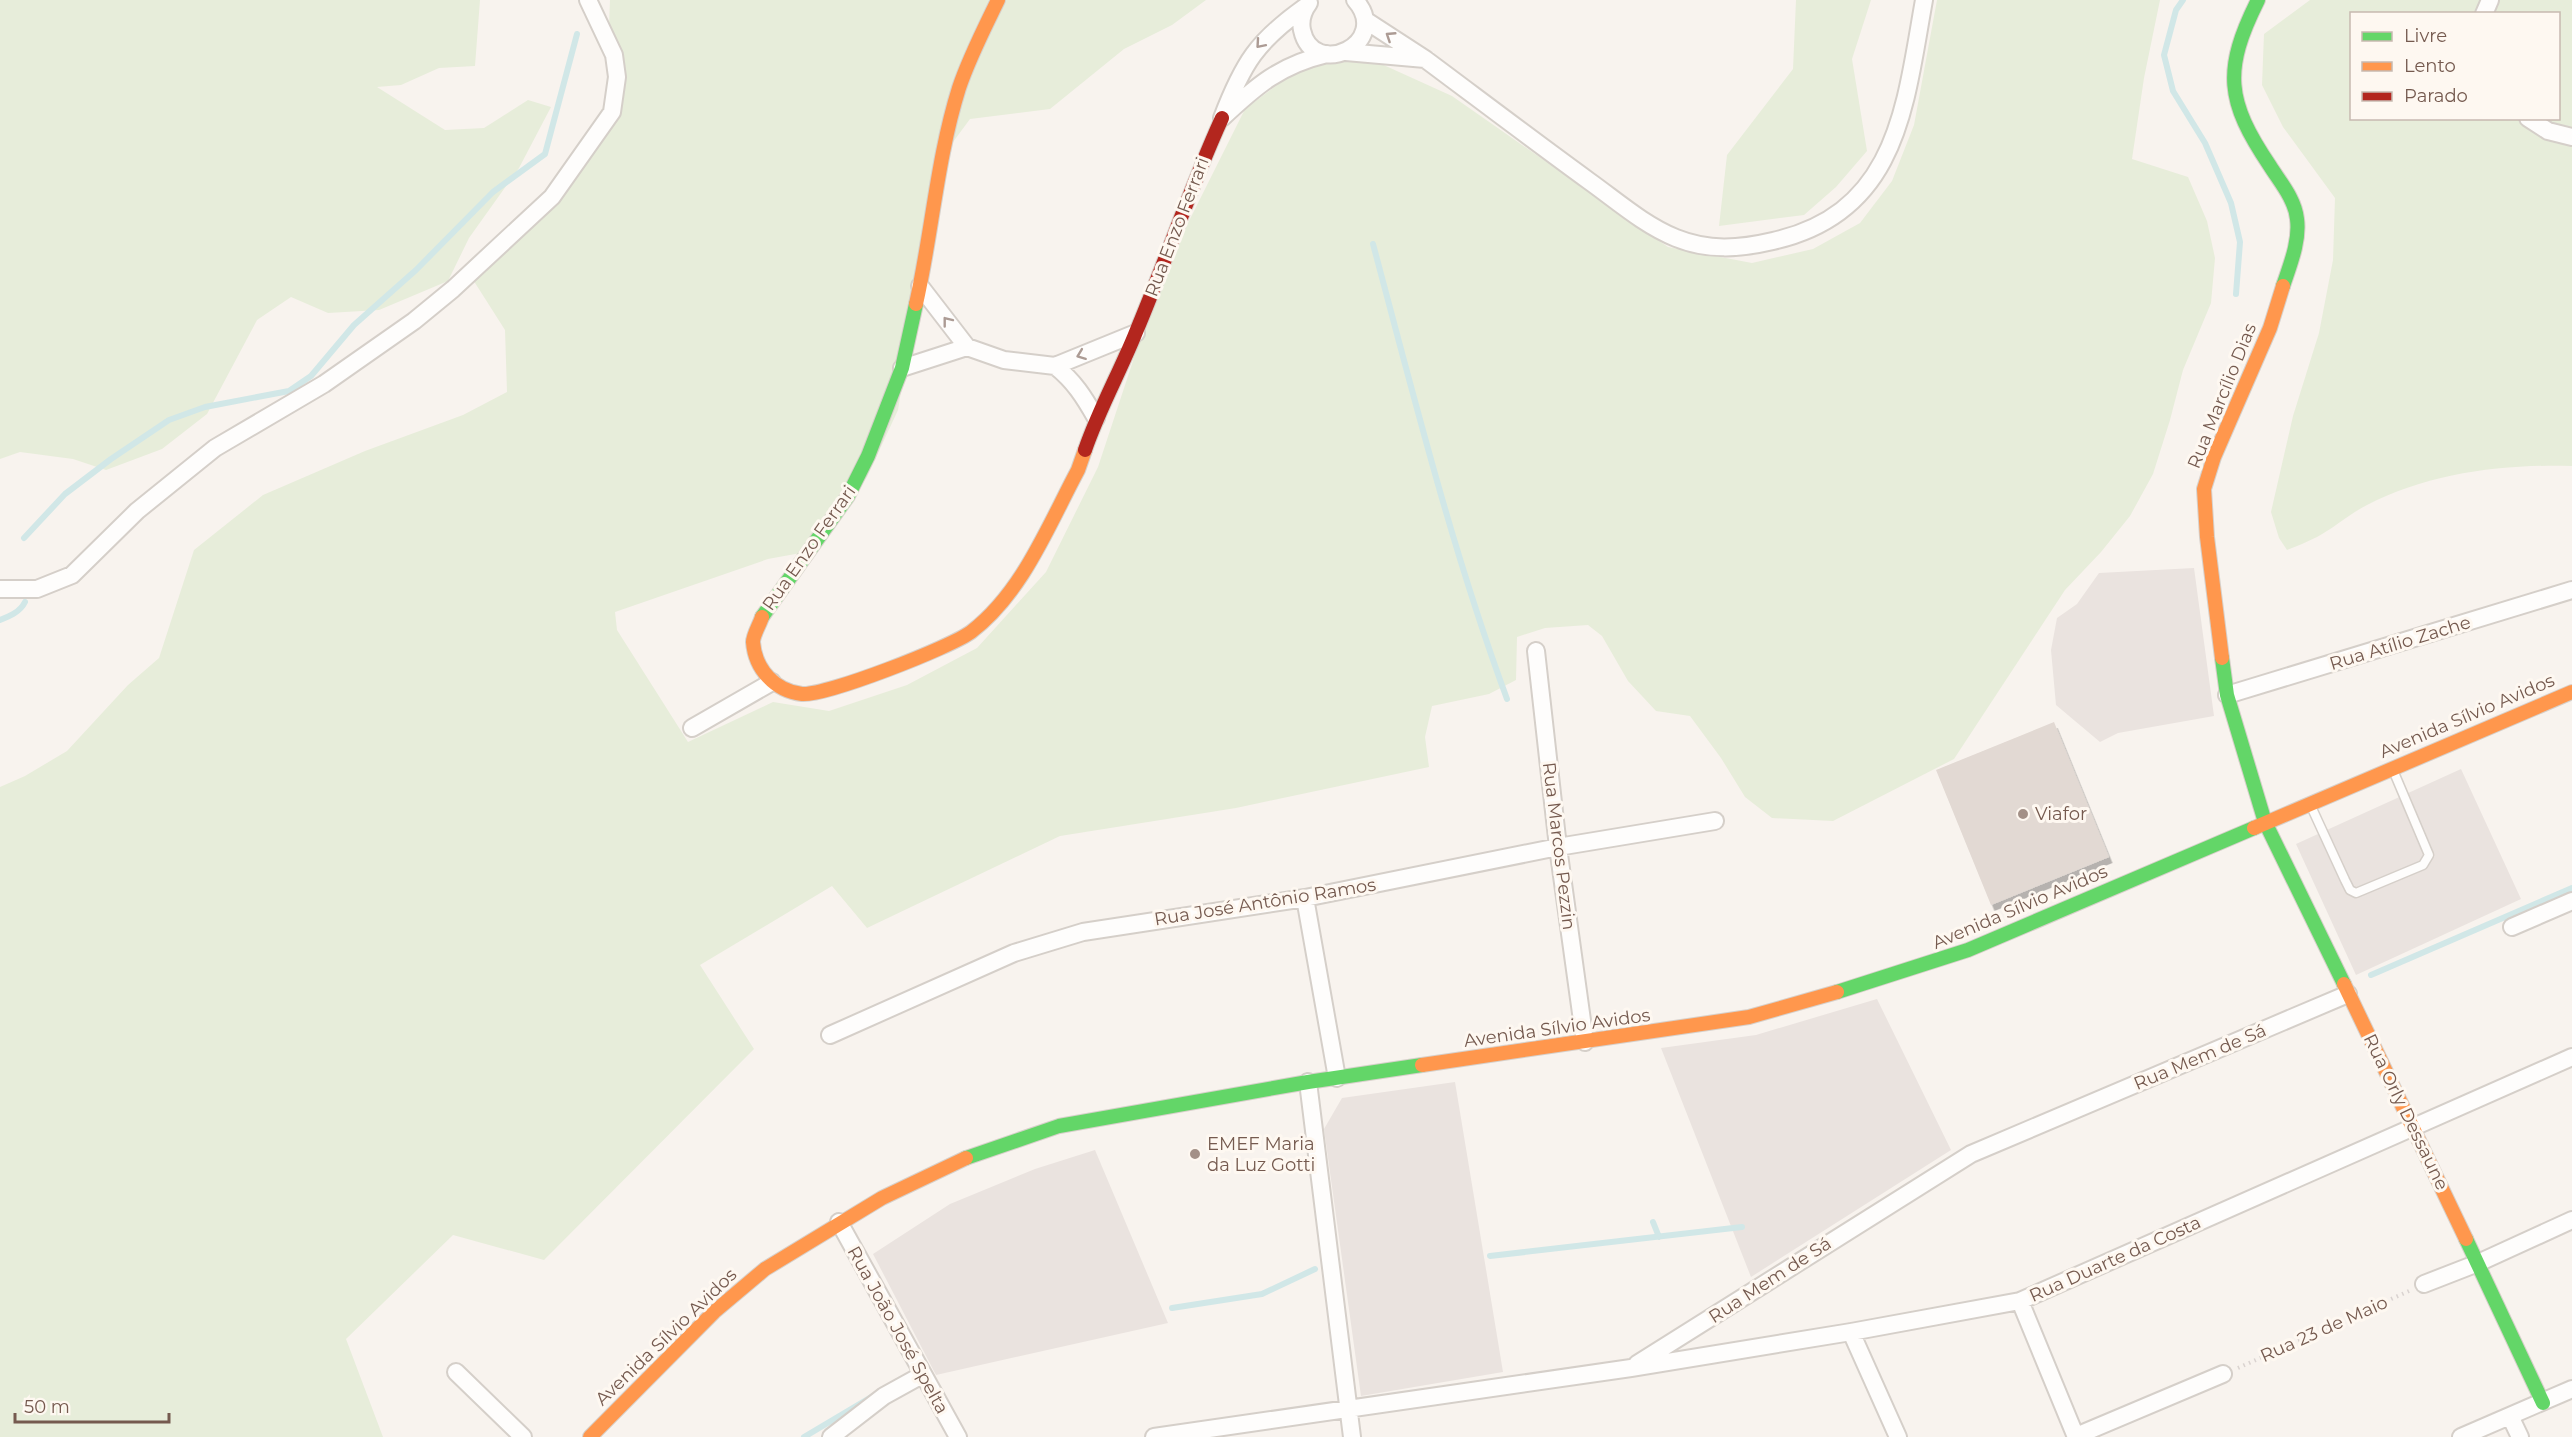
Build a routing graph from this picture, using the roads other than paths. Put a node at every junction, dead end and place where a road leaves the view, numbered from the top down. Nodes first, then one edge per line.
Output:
1 (588, 0) edge
2 (998, 0) edge
3 (1356, 0) edge
4 (1924, 0) edge
5 (2258, 0) edge
6 (1308, 4) edge
7 (1365, 20) junction
8 (1346, 52) junction
9 (1327, 54) junction
10 (1425, 59) junction
11 (1222, 118) junction
12 (2531, 120) edge
13 (2572, 137) edge
14 (920, 286) junction
15 (1136, 333) junction
16 (967, 346) junction
17 (1055, 366) junction
18 (902, 368) junction
19 (1096, 418) junction
20 (0, 589) edge
21 (2572, 590) edge
22 (1536, 651) dead end
23 (772, 682) junction
24 (2572, 692) edge
25 (2228, 695) junction
26 (692, 728) dead end
27 (2392, 768) junction
28 (2310, 803) junction
29 (1715, 821) dead end
30 (2265, 822) junction
31 (1558, 848) junction
32 (1305, 898) junction
33 (2572, 901) edge
34 (2512, 927) dead end
35 (2349, 994) junction
36 (830, 1035) dead end
37 (1585, 1042) junction
38 (2572, 1057) edge
39 (1337, 1078) junction
40 (1308, 1082) junction
41 (2414, 1126) junction
42 (2572, 1220) edge
43 (839, 1222) junction
44 (2478, 1263) junction
45 (2424, 1284) road end
46 (2020, 1301) junction
47 (1851, 1332) junction
48 (1631, 1368) junction
49 (456, 1372) dead end
50 (2223, 1374) road end
51 (922, 1375) junction
52 (2572, 1389) edge
53 (2543, 1403) junction
54 (1348, 1407) junction
55 (2510, 1416) junction
56 (523, 1437) edge
57 (590, 1437) edge
58 (831, 1437) edge
59 (958, 1437) edge
60 (1154, 1437) edge
61 (1352, 1437) edge
62 (1898, 1437) edge
63 (2076, 1437) edge
64 (2461, 1437) edge
65 (2520, 1437) edge

1 - 20 street
2 - 14 street, Rua Enzo Ferrari
3 - 7 street
4 - 10 street
5 - 25 street, Rua Marcílio Dias
6 - 9 street
6 -> 11 street, Rua Enzo Ferrari
7 - 8 street
10 -> 7 street
8 - 9 street, Rua Enzo Ferrari
8 - 10 street, Rua Enzo Ferrari
9 - 11 street, Rua Enzo Ferrari
11 - 15 street, Rua Enzo Ferrari
12 - 13 street
16 -> 14 street
14 - 18 street, Rua Enzo Ferrari
15 -> 17 street
15 - 19 street, Rua Enzo Ferrari
16 - 17 street
16 - 18 street
17 - 19 street
18 - 23 street, Rua Enzo Ferrari
19 - 23 street, Rua Enzo Ferrari
21 - 25 street, Rua Atílio Zache
22 - 31 street, Rua Marcos Pezzin
23 - 26 street
24 - 27 street, Avenida Sílvio Avidos
25 - 30 street, Rua Marcílio Dias
27 - 28 street, Avenida Sílvio Avidos
27 - 28 lane
28 - 30 street, Avenida Sílvio Avidos
29 - 31 street, Rua José Antônio Ramos
30 - 35 street, Rua Orly Dessaune
30 - 37 street, Avenida Sílvio Avidos
31 - 32 street, Rua José Antônio Ramos
31 - 37 street, Rua Marcos Pezzin
32 - 36 street, Rua José Antônio Ramos
32 - 39 street
33 - 34 street
35 - 41 street, Rua Orly Dessaune
35 - 48 street, Rua Mem de Sá
37 - 39 street, Avenida Sílvio Avidos
38 - 41 street, Rua Duarte da Costa
39 - 40 street, Avenida Sílvio Avidos
40 - 43 street, Avenida Sílvio Avidos
40 - 54 street
41 - 44 street, Rua Orly Dessaune
41 - 46 street, Rua Duarte da Costa
42 - 44 street
43 - 51 street, Rua João José Spelta
43 - 57 street, Avenida Sílvio Avidos
44 - 45 street
44 - 53 street, Rua Orly Dessaune
46 - 47 street, Rua Duarte da Costa
46 - 63 street
47 - 48 street, Rua Duarte da Costa
47 - 62 street
48 - 54 street, Rua Mem de Sá
49 - 56 street
50 - 63 street
51 - 58 street
51 - 59 street, Rua João José Spelta
52 - 53 street
53 - 55 street
54 - 60 street, Rua Mem de Sá
54 - 61 street
55 - 64 street
55 - 65 street

